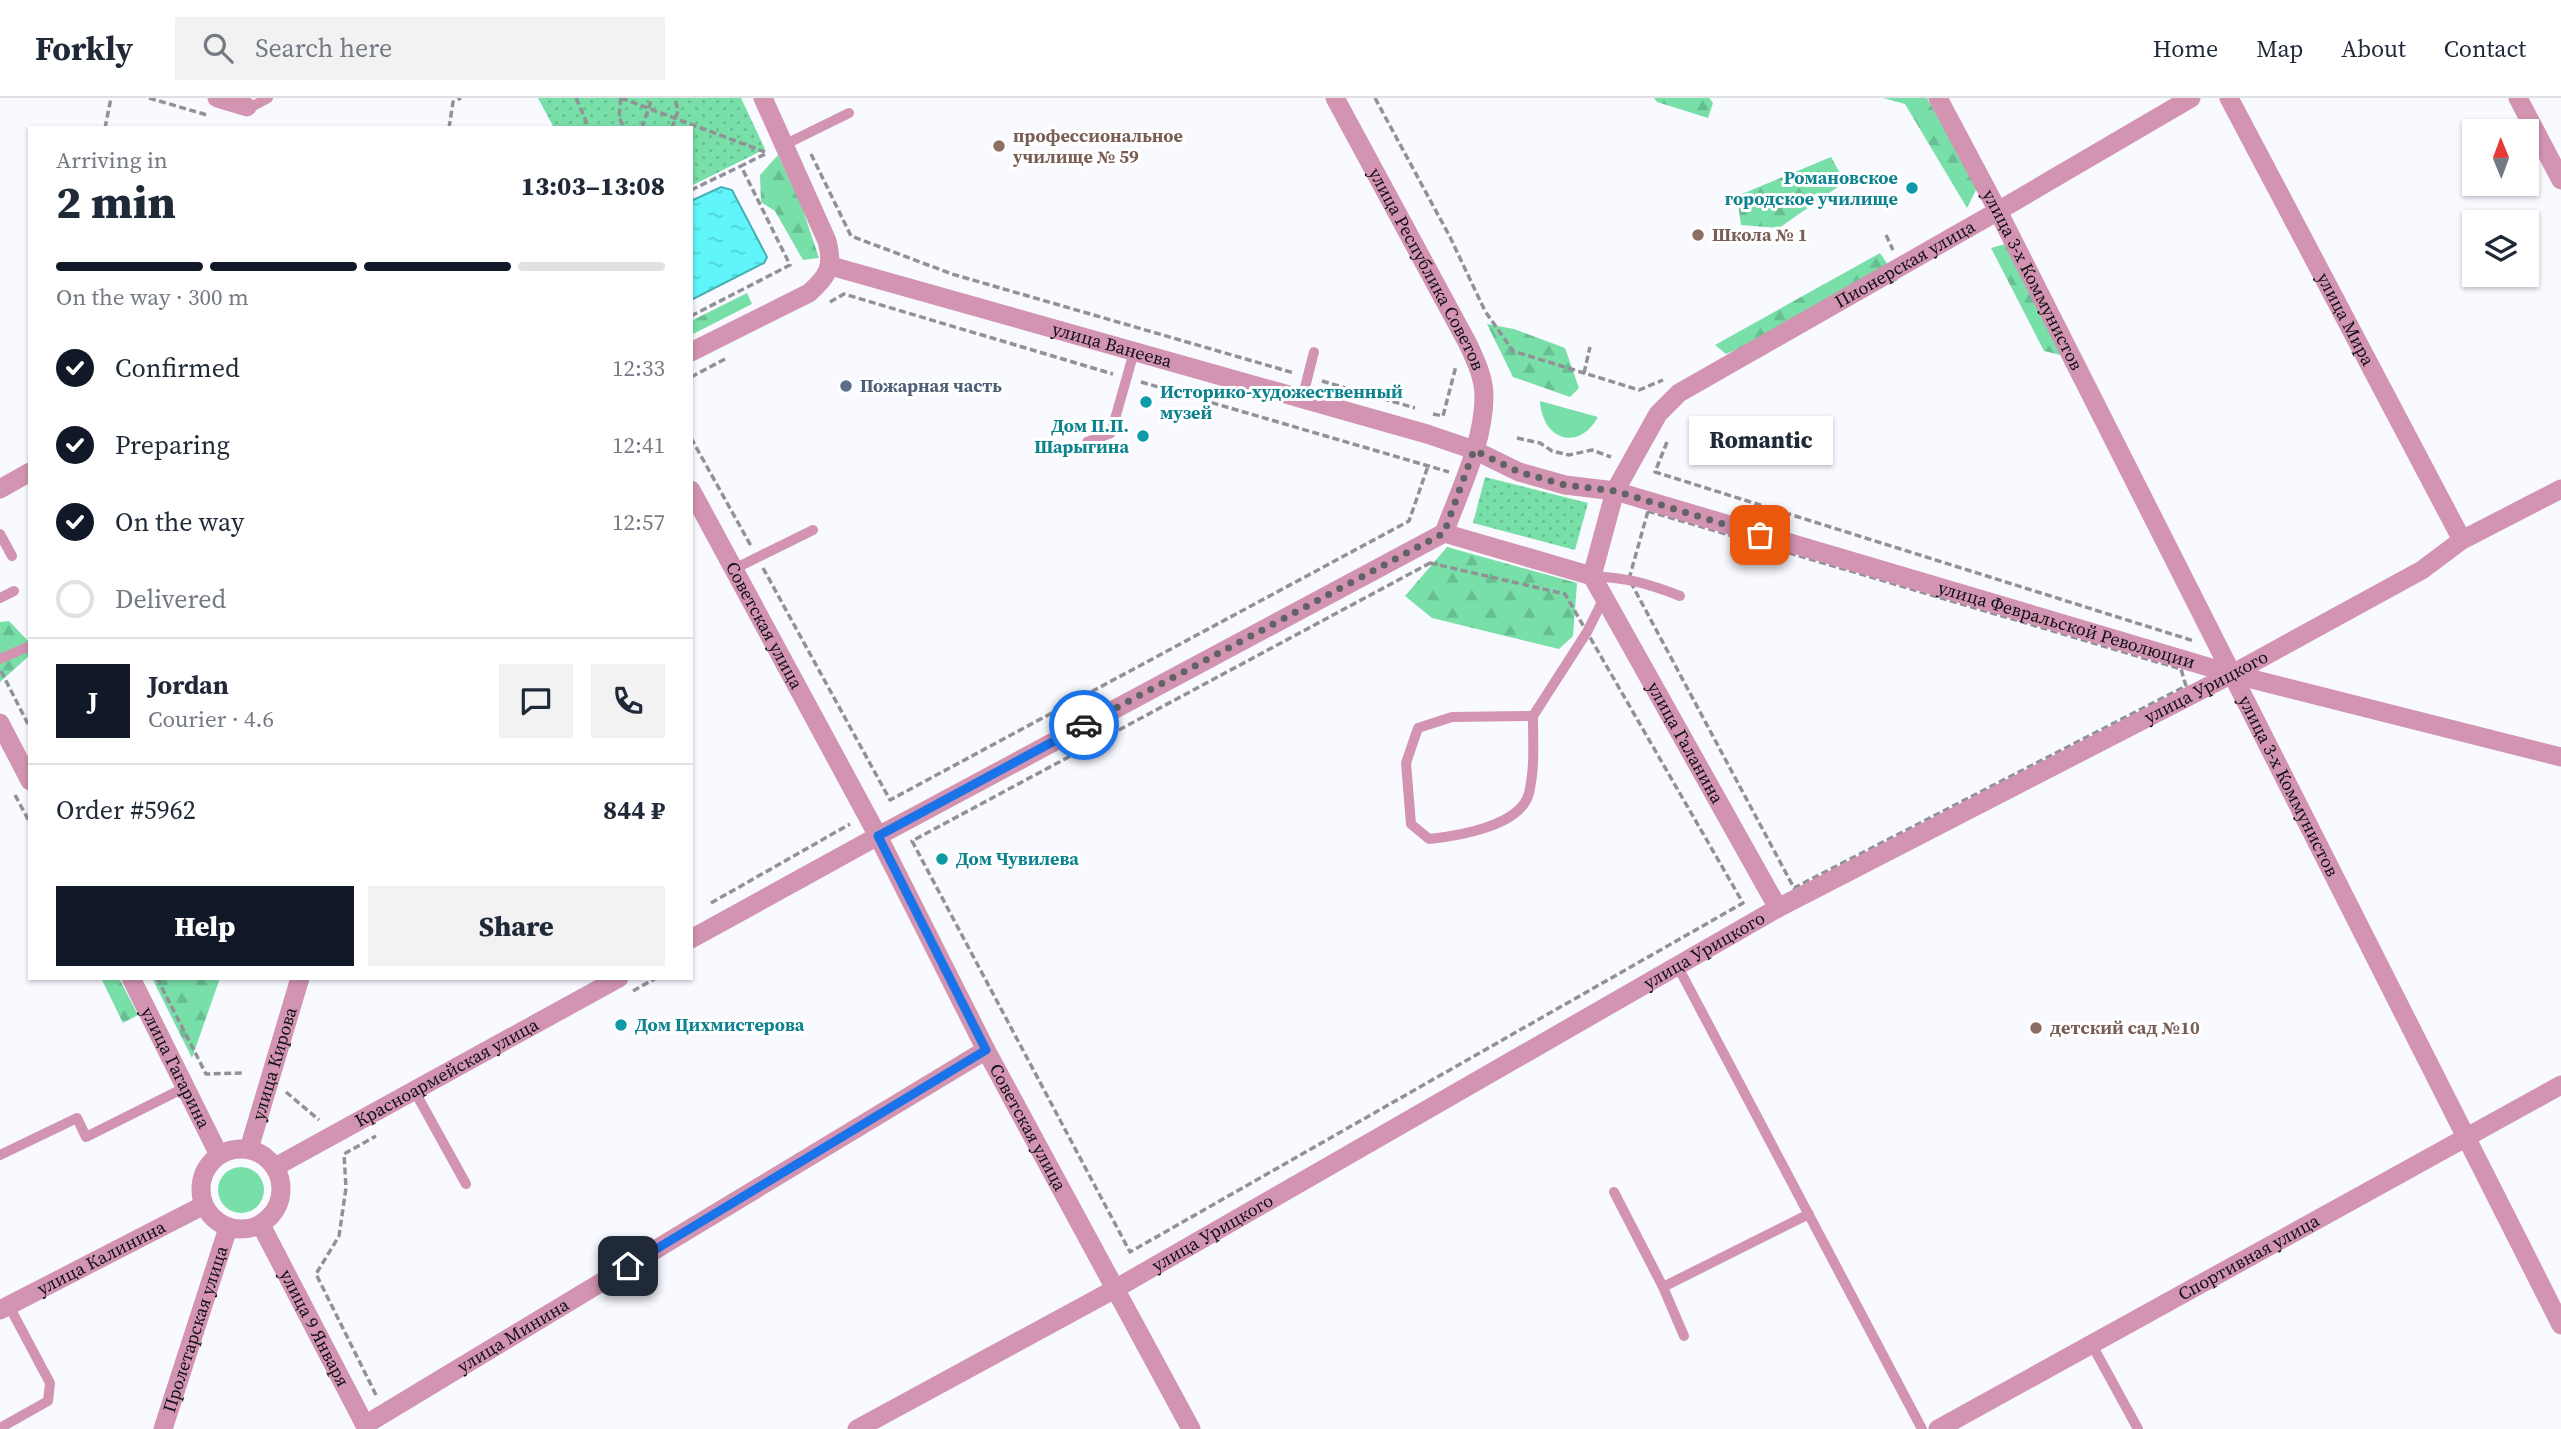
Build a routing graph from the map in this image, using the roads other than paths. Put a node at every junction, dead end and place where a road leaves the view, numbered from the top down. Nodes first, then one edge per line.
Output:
1 (268, 98) edge
2 (763, 98) edge
3 (1335, 98) edge
4 (1938, 98) edge
5 (2191, 98) edge
6 (2228, 98) edge
7 (2518, 98) edge
8 (247, 107) joint
9 (216, 108) edge
10 (849, 113) dead end
11 (776, 149) junction
12 (2561, 180) edge
13 (1998, 211) junction
14 (831, 266) junction
15 (693, 351) edge
16 (1135, 352) junction
17 (1314, 352) dead end
18 (1302, 399) junction
19 (1087, 442) dead end
20 (1474, 450) junction
21 (28, 473) edge
22 (0, 489) edge
23 (2561, 489) edge
24 (1615, 491) junction
25 (693, 494) edge
26 (813, 530) dead end
27 (1444, 533) junction
28 (0, 534) edge
29 (2462, 540) junction
30 (12, 556) dead end
31 (734, 569) junction
32 (1592, 576) junction
33 (14, 591) dead end
34 (1680, 596) dead end
35 (1604, 597) junction
36 (0, 598) edge
37 (28, 647) edge
38 (0, 659) edge
39 (2232, 674) junction
40 (1533, 716) junction
41 (0, 723) edge
42 (2561, 757) edge
43 (28, 777) edge
44 (878, 836) junction
45 (1779, 908) junction
46 (693, 938) edge
47 (1678, 967) junction
48 (132, 980) edge
49 (299, 980) edge
50 (615, 980) edge
51 (986, 1050) junction
52 (2561, 1084) edge
53 (187, 1087) junction
54 (414, 1090) junction
55 (2467, 1138) junction
56 (249, 1149) junction
57 (0, 1155) edge
58 (219, 1155) junction
59 (275, 1167) junction
60 (466, 1184) dead end
61 (1614, 1192) dead end
62 (204, 1205) junction
63 (1809, 1214) junction
64 (261, 1225) junction
65 (228, 1228) junction
66 (1663, 1287) junction
67 (1115, 1289) junction
68 (4, 1308) edge
69 (2561, 1325) edge
70 (1684, 1336) dead end
71 (2092, 1345) junction
72 (366, 1427) edge
73 (0, 1428) edge
74 (163, 1429) edge
75 (857, 1429) edge
76 (1191, 1429) edge
77 (1922, 1429) edge
78 (1938, 1429) edge
79 (2138, 1429) edge

1 - 8 lane
2 - 11 street
3 - 20 street, улица Республика Советов
4 - 13 street, улица 3-х Коммунистов
5 - 13 street, Пионерская улица
6 - 29 street, улица Мира
7 - 12 street
8 - 9 street
10 - 11 lane
11 - 14 street
13 - 24 street, Пионерская улица
13 - 39 street, улица 3-х Коммунистов
14 - 15 street
14 - 16 street, улица Ванеева
16 - 18 street, улица Ванеева
16 - 19 lane
17 - 18 lane
18 - 20 street, улица Ванеева
20 - 24 street, улица Февральской Революции
20 - 27 street, улица Республика Советов
21 - 22 street
23 - 29 street, улица Урицкого
24 - 32 street, Пионерская улица
24 - 39 street, улица Февральской Революции
25 - 31 street, Советская улица
26 - 31 lane
27 - 32 street
27 - 44 street
28 - 30 lane
29 - 39 street, улица Урицкого
31 - 44 street, Советская улица
32 - 34 lane
32 - 35 street, улица Галанина
33 - 36 lane
35 - 40 lane
35 - 45 street, улица Галанина
37 - 38 lane
39 - 42 street, улица Февральской Революции
39 - 45 street, улица Урицкого
39 - 55 street, улица 3-х Коммунистов
40 - 40 lane
41 - 43 street
44 - 46 street
44 - 51 street, Советская улица
45 - 47 street, улица Урицкого
47 - 63 lane
47 - 67 street, улица Урицкого
48 - 53 street, улица Гагарина
49 - 56 street, улица Кирова
50 - 54 street, Красноармейская улица
51 - 67 street, Советская улица
51 - 72 street, улица Минина
52 - 55 street, Спортивная улица
53 - 57 lane
53 - 58 street, улица Гагарина
54 - 59 street, Красноармейская улица
54 - 60 lane
55 - 69 street, улица 3-х Коммунистов
55 - 71 street, Спортивная улица
56 - 58 street
56 - 59 street
58 - 62 street
59 - 64 street
61 - 66 lane
62 - 65 street
62 - 68 street, улица Калинина
63 - 66 lane
63 - 77 lane
64 - 65 street
64 - 72 street, улица 9 Января
65 - 74 street, Пролетарская улица
66 - 70 lane
67 - 75 street, улица Урицкого
67 - 76 street, Советская улица
68 - 73 lane
71 - 78 street, Спортивная улица
71 - 79 lane

